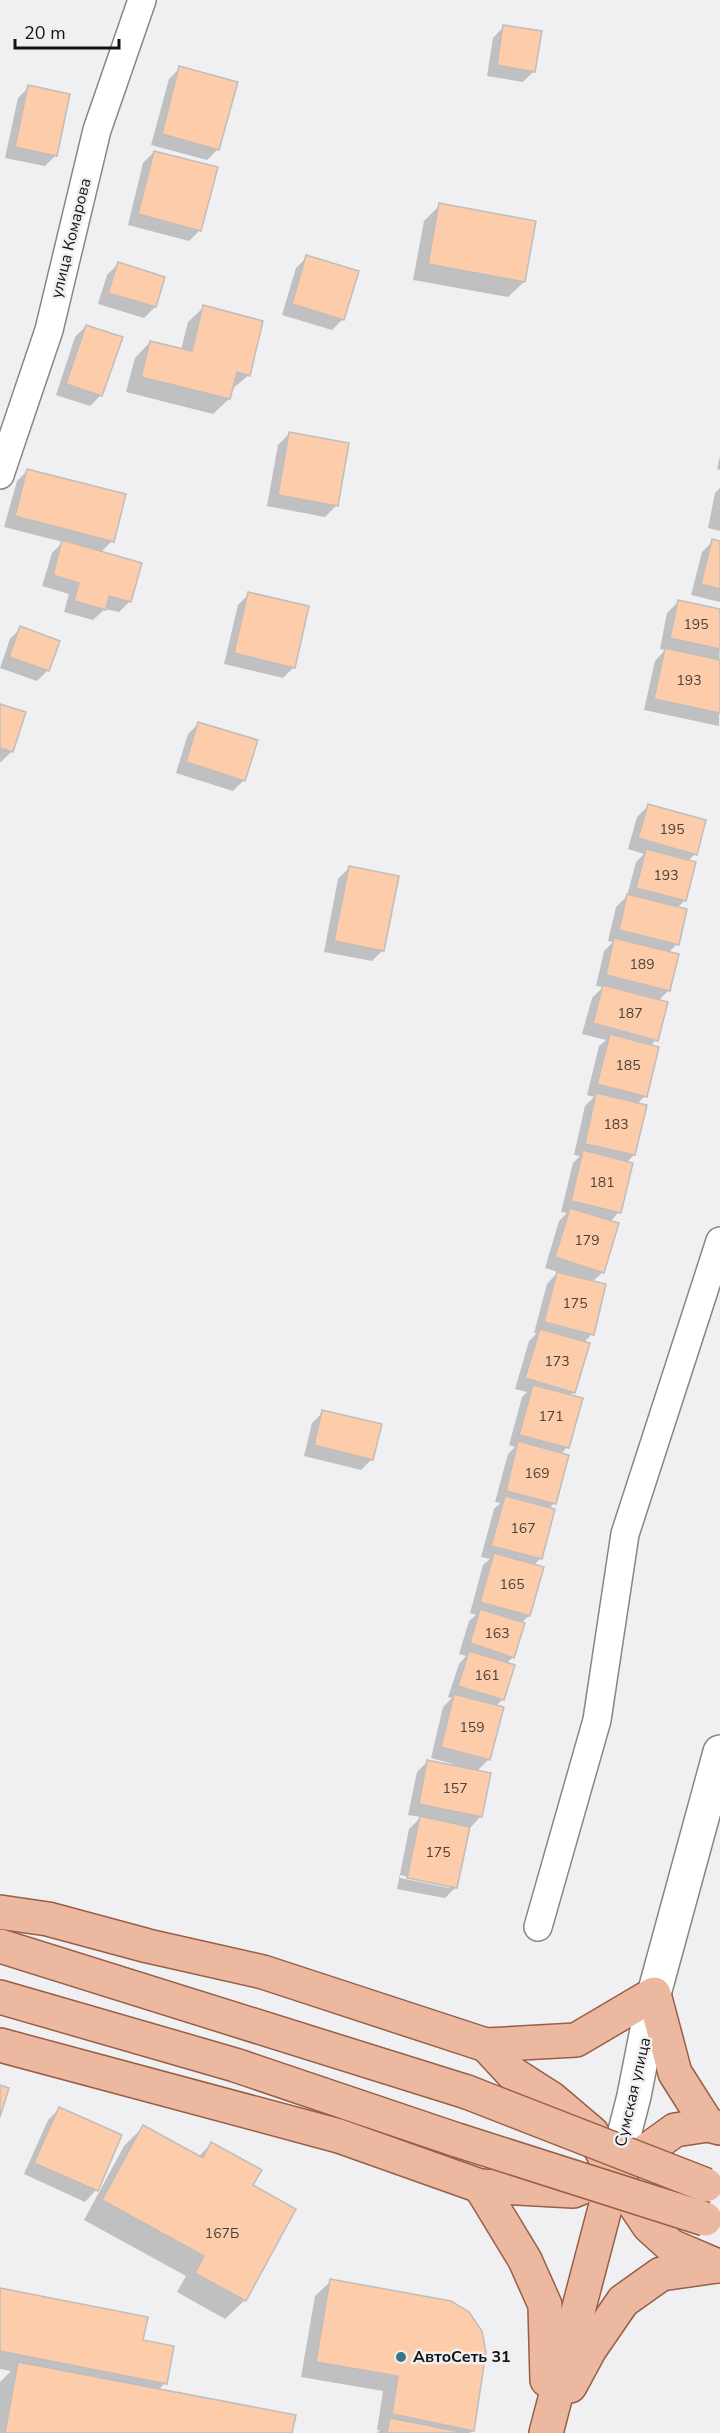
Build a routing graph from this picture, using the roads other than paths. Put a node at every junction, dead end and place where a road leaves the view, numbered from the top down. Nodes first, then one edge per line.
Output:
1 (142, 0) edge
2 (0, 476) edge
3 (720, 1241) edge
4 (720, 1752) edge
5 (0, 1911) edge
6 (538, 1927) dead end
7 (0, 1946) edge
8 (654, 1994) junction
9 (0, 1997) edge
10 (0, 2045) edge
11 (486, 2045) junction
12 (714, 2127) edge
13 (614, 2174) junction
14 (480, 2186) junction
15 (720, 2188) edge
16 (720, 2223) edge
17 (719, 2266) edge
18 (547, 2430) edge

1 - 2 street, улица Комарова
3 - 6 street
4 - 8 main road, Сумская улица
5 - 11 main road
7 - 15 main road, bridge
8 - 11 main road
8 - 12 main road
8 - 13 main road, Сумская улица
9 - 16 main road, bridge
10 - 14 main road
11 - 13 main road
12 - 13 main road
13 - 14 main road
13 - 17 main road
13 - 18 main road, Сумская улица
14 - 18 main road
17 - 18 main road

